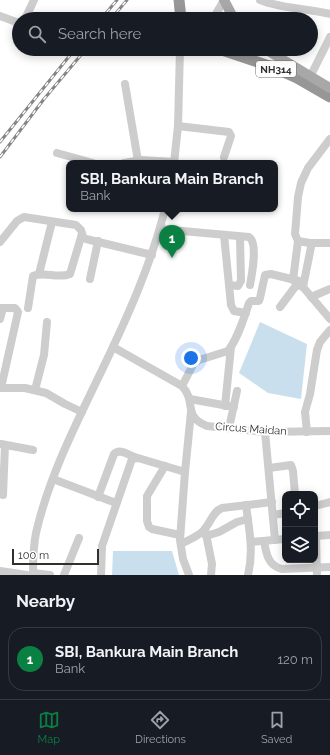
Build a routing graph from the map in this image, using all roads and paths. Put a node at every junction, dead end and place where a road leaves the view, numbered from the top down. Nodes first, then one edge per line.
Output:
1 (34, 0) edge
2 (179, 0) edge
3 (224, 0) edge
4 (260, 0) edge
5 (274, 2) edge
6 (28, 12) edge
7 (180, 12) edge
8 (217, 12) edge
9 (230, 12) edge
10 (330, 14) edge
11 (0, 16) edge
12 (12, 20) edge
13 (330, 37) edge
14 (180, 56) edge
15 (240, 56) edge
16 (277, 56) edge
17 (125, 84) dead end
18 (307, 84) junction
19 (330, 88) edge
20 (330, 97) edge
21 (178, 126) junction
22 (330, 139) edge
23 (57, 153) dead end
24 (224, 157) dead end
25 (82, 160) edge
26 (138, 160) edge
27 (174, 160) edge
28 (164, 212) edge
29 (52, 222) junction
30 (160, 229) junction
31 (82, 234) junction
32 (224, 235) junction
33 (240, 237) junction
34 (98, 241) junction
35 (298, 241) junction
36 (0, 242) edge
37 (310, 243) junction
38 (330, 243) edge
39 (152, 255) junction
40 (39, 274) junction
41 (90, 279) dead end
42 (293, 280) junction
43 (303, 284) junction
44 (229, 285) junction
45 (250, 285) dead end
46 (330, 289) edge
47 (311, 297) junction
48 (280, 307) dead end
49 (1, 308) edge
50 (28, 308) dead end
51 (246, 313) junction
52 (330, 318) edge
53 (0, 319) edge
54 (47, 322) dead end
55 (330, 330) edge
56 (113, 347) junction
57 (231, 347) junction
58 (182, 386) junction
59 (0, 388) edge
60 (35, 390) junction
61 (237, 391) dead end
62 (190, 399) junction
63 (230, 407) junction
64 (82, 412) junction
65 (191, 412) junction
66 (229, 428) junction
67 (330, 431) edge
68 (265, 432) junction
69 (307, 432) junction
70 (2, 444) edge
71 (33, 450) dead end
72 (135, 458) junction
73 (166, 466) junction
74 (268, 468) junction
75 (185, 472) junction
76 (53, 479) junction
77 (295, 491) edge
78 (3, 495) dead end
79 (98, 496) junction
80 (272, 502) junction
81 (330, 502) edge
82 (116, 504) junction
83 (246, 505) junction
84 (318, 505) edge
85 (282, 514) edge
86 (273, 515) junction
87 (248, 519) junction
88 (206, 532) junction
89 (180, 535) junction
90 (330, 535) edge
91 (318, 536) edge
92 (79, 538) dead end
93 (282, 539) edge
94 (275, 540) junction
95 (264, 541) junction
96 (251, 542) junction
97 (181, 544) junction
98 (330, 567) edge
99 (0, 571) edge
100 (317, 571) edge
101 (31, 574) edge
102 (50, 575) edge
103 (64, 575) edge
104 (101, 575) edge
105 (189, 575) edge
106 (211, 575) edge
107 (248, 575) edge

1 - 6 street
2 - 7 highway
3 - 8 street
3 - 9 main road, bridge
4 - 5 street
5 - 10 street
11 - 12 street
13 - 18 street
14 - 21 street
15 - 18 highway, NH314
16 - 19 main road, bridge
17 - 26 street
18 - 20 highway, NH314
21 - 24 street
21 - 27 street
22 - 35 street
23 - 25 street
28 - 30 street
29 - 31 street
29 - 36 street
29 - 40 street
30 - 32 street
30 - 39 street
31 - 34 street
31 - 40 street
32 - 33 street
32 - 44 street
33 - 44 street
33 - 45 street
34 - 39 street
34 - 41 street
35 - 37 street
35 - 42 street
37 - 38 street
37 - 43 street
39 - 56 street
40 - 50 street
42 - 43 street
42 - 51 street
43 - 47 street
43 - 48 street
44 - 51 street
46 - 47 street
47 - 52 street
49 - 53 street
49 - 59 street
51 - 57 street
54 - 60 street
55 - 69 street
56 - 58 street
56 - 64 street
57 - 58 street
57 - 63 street
58 - 62 street
59 - 60 street
60 - 64 street
61 - 63 street
62 - 63 street
62 - 65 street
63 - 66 street
64 - 76 street
65 - 66 street, Circus Maidan
65 - 75 street
66 - 68 street, Circus Maidan
67 - 69 street, Circus Maidan
68 - 69 street, Circus Maidan
68 - 74 street
70 - 71 street
70 - 78 street
72 - 73 street
72 - 79 street
72 - 82 street
73 - 75 street
73 - 89 street
74 - 77 street
74 - 80 street
75 - 89 street
76 - 79 street
76 - 101 street
79 - 82 street
80 - 83 street
80 - 86 street
81 - 84 street
82 - 104 street
83 - 87 street
83 - 88 street
85 - 86 street
86 - 94 street
87 - 88 street
87 - 96 street
88 - 97 street
88 - 106 street
89 - 97 street
90 - 91 street
92 - 103 street
93 - 94 street
94 - 95 street
95 - 96 street
95 - 100 street
96 - 107 street
97 - 105 street
98 - 100 street
99 - 101 street
101 - 102 street

